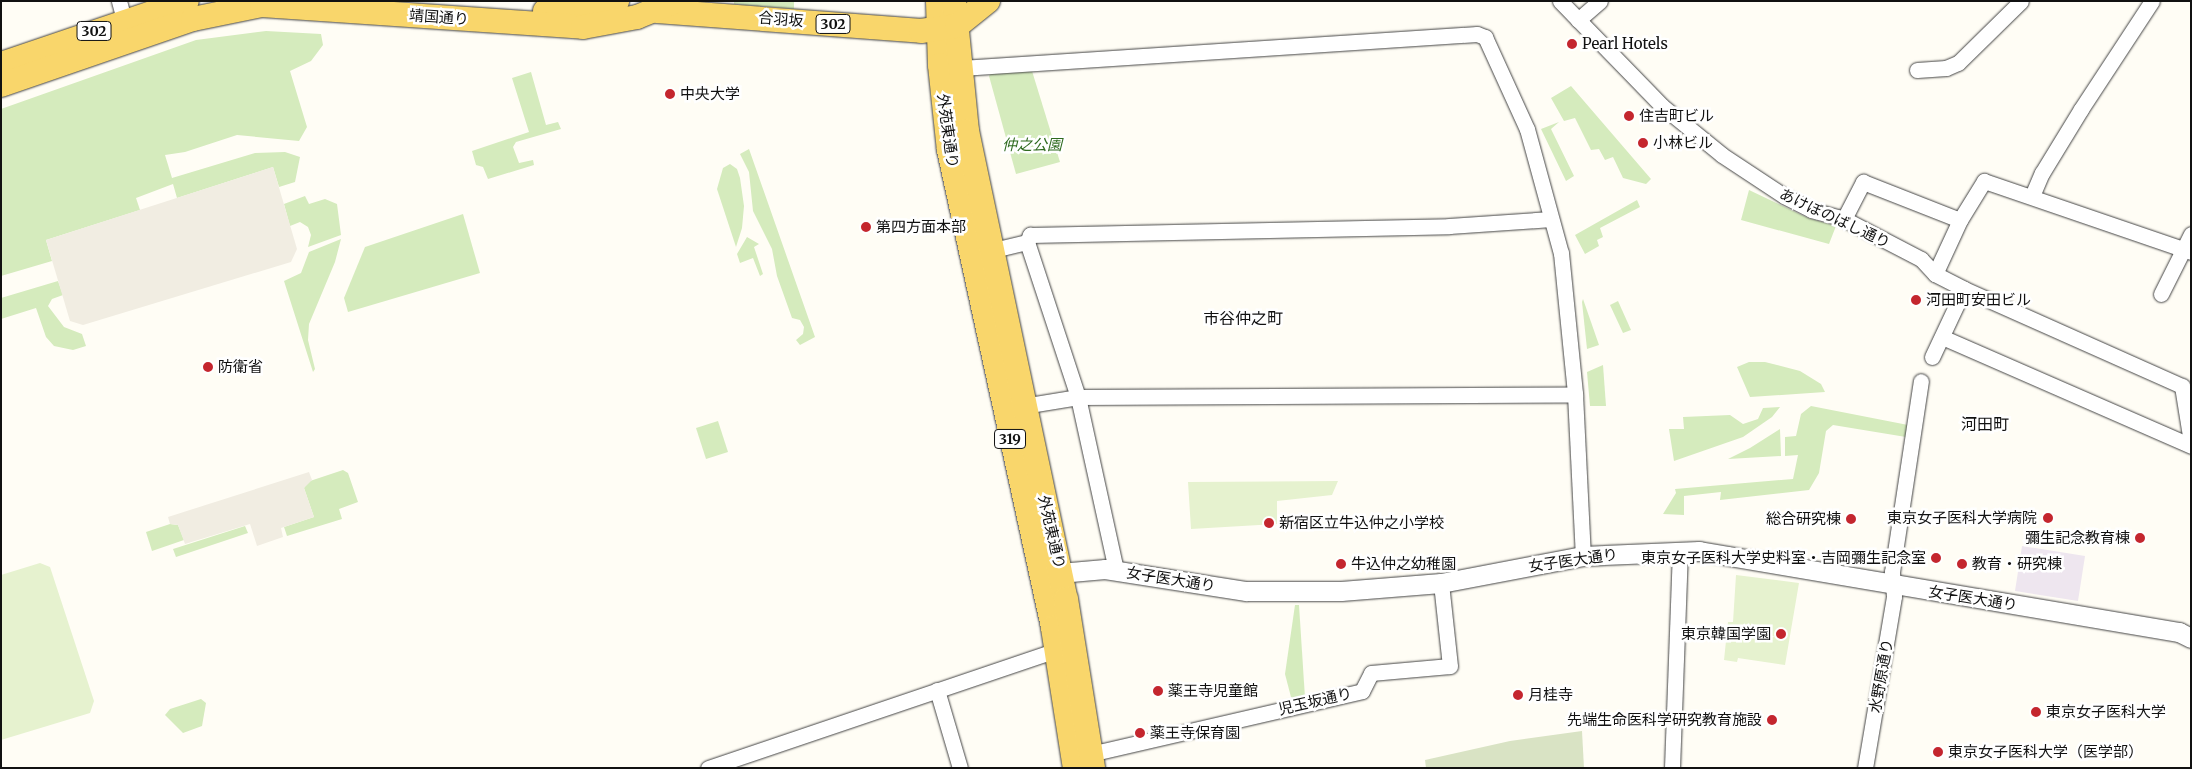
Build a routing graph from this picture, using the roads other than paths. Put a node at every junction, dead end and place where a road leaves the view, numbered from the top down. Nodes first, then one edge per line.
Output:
1 (187, 1) edge
2 (448, 1) edge
3 (617, 1) edge
4 (676, 1) edge
5 (938, 1) edge
6 (954, 1) edge
7 (988, 1) edge
8 (1560, 1) edge
9 (1600, 1) edge
10 (2021, 1) edge
11 (2152, 1) edge
12 (698, 4) edge
13 (535, 6) edge
14 (653, 6) edge
15 (122, 11) edge
16 (728, 14) junction
17 (1578, 20) junction
18 (948, 28) junction
19 (1, 64) edge
20 (961, 68) junction
21 (1917, 70) dead end
22 (1, 85) edge
23 (2032, 196) junction
24 (1551, 219) junction
25 (1844, 219) junction
26 (1960, 220) junction
27 (2191, 234) edge
28 (1027, 242) junction
29 (2187, 251) edge
30 (981, 253) junction
31 (1935, 274) junction
32 (1964, 288) junction
33 (2161, 294) dead end
34 (1942, 337) junction
35 (1932, 357) dead end
36 (1922, 381) dead end
37 (1575, 394) junction
38 (1078, 397) junction
39 (1014, 408) junction
40 (2189, 422) edge
41 (2191, 442) edge
42 (2191, 446) edge
43 (1680, 550) junction
44 (1583, 556) junction
45 (1116, 570) junction
46 (1051, 574) junction
47 (1442, 583) junction
48 (1892, 585) junction
49 (2191, 638) edge
50 (1057, 650) junction
51 (937, 690) junction
52 (1086, 763) edge
53 (708, 768) edge
54 (960, 768) edge
55 (1672, 768) edge
56 (1865, 768) edge

1 - 15 main road, 302
2 - 13 main road, 靖国通り
3 - 13 main road, 靖国通り
4 - 12 main road
4 - 14 main road, 靖国通り / 302
5 - 18 main road, 外苑東通り / 319
6 - 18 main road, 外苑東通り / 319
7 - 18 main road
8 - 17 street, あけぼのばし通り
9 - 17 street
10 - 21 street
11 - 23 street
12 - 16 main road
14 - 16 main road, 合羽坂 / 302
14 - 22 main road, 靖国通り / 302
15 - 19 main road, 302
16 - 18 main road, 合羽坂 / 302
17 - 25 street, あけぼのばし通り
18 - 20 main road, 外苑東通り / 319
18 - 30 main road, 外苑東通り / 319
20 - 24 street
20 - 30 main road, 外苑東通り / 319
23 - 26 street
23 - 29 street
24 - 28 street
24 - 37 street
25 - 26 street
25 - 31 street, あけぼのばし通り
26 - 31 street
27 - 29 street
28 - 30 street
28 - 38 street
29 - 33 street
30 - 39 main road, 外苑東通り / 319
31 - 32 street, あけぼのばし通り
32 - 34 street
32 - 40 street, あけぼのばし通り
34 - 35 street
34 - 42 street
36 - 48 street, 水野原通り
37 - 38 street
37 - 44 street
38 - 39 street
38 - 45 street
39 - 46 main road, 外苑東通り / 319
40 - 41 street, あけぼのばし通り
43 - 44 street, 女子医大通り
43 - 48 street, 女子医大通り
43 - 55 street
44 - 47 street, 女子医大通り
45 - 46 street, 女子医大通り
45 - 47 street, 女子医大通り
46 - 50 main road, 外苑東通り / 319
46 - 52 main road, 外苑東通り / 319
47 - 52 street, 児玉坂通り
48 - 49 street, 女子医大通り
48 - 56 street, 水野原通り
50 - 51 street
50 - 52 main road, 外苑東通り / 319
51 - 53 street
51 - 54 street

